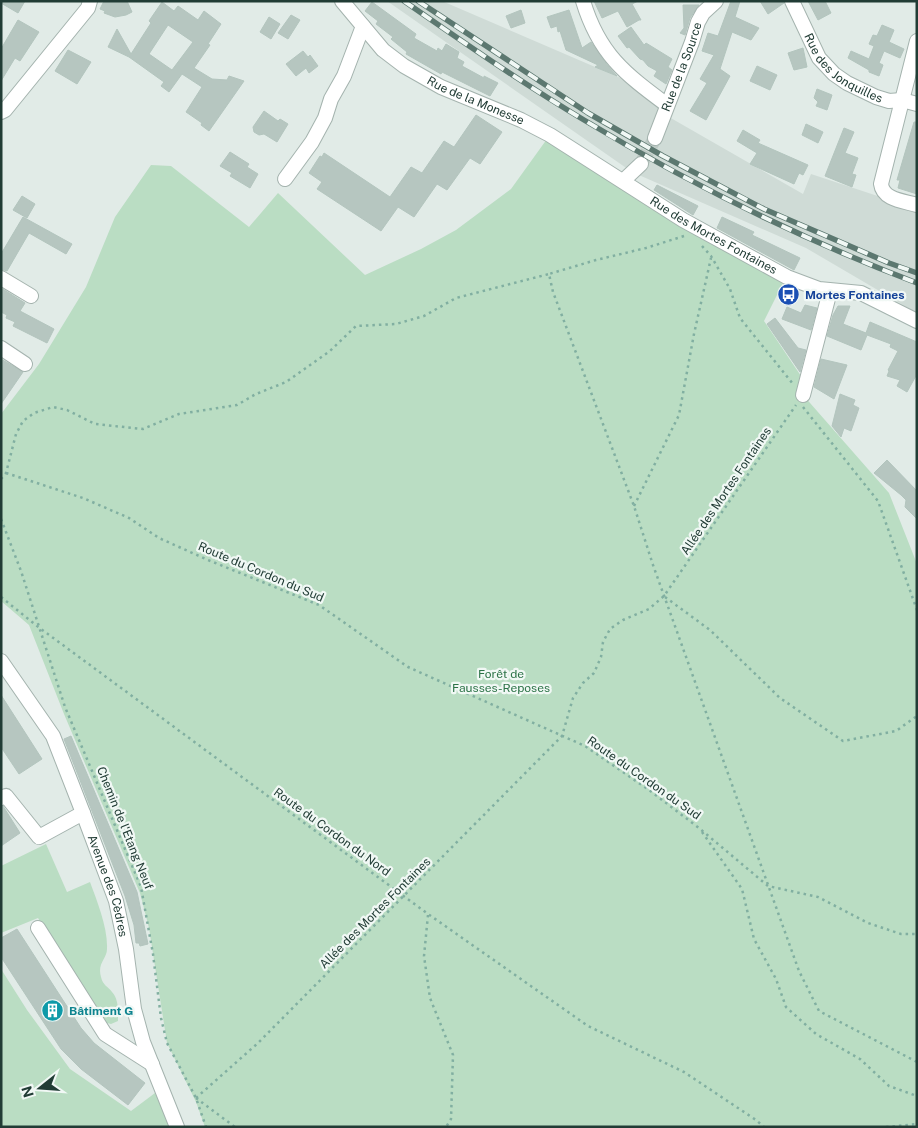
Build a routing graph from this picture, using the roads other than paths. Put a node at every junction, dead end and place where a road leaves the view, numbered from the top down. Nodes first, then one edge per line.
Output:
1 (90, 1) edge
2 (342, 1) edge
3 (583, 1) edge
4 (716, 1) edge
5 (792, 1) edge
6 (363, 26) junction
7 (917, 41) edge
8 (902, 100) junction
9 (917, 104) edge
10 (667, 105) junction
11 (1, 112) edge
12 (655, 138) tunnel mouth
13 (641, 164) tunnel mouth
14 (285, 178) dead end
15 (623, 182) junction
16 (917, 205) edge
17 (1, 278) edge
18 (830, 291) junction
19 (31, 296) dead end
20 (917, 321) edge
21 (1, 348) edge
22 (25, 364) dead end
23 (798, 394) road end
24 (1, 661) edge
25 (1, 798) edge
26 (83, 813) junction
27 (38, 928) dead end
28 (152, 1064) junction
29 (176, 1127) edge

1 - 11 street
2 - 6 street, Rue de la Monesse
3 - 10 street
4 - 10 street, Rue de la Source
5 - 8 street, Rue des Jonquilles
6 - 14 street
6 - 15 street, Rue de la Monesse
7 - 8 street
8 - 9 street, Rue des Jonquilles
8 - 16 street
10 - 12 street, Rue de la Source
13 - 15 street
15 - 18 street, Rue des Mortes Fontaines
17 - 19 street
18 - 20 street, Rue des Mortes Fontaines
18 - 23 street
21 - 22 street
24 - 26 street, Avenue des Cèdres
25 - 26 street
26 - 28 street, Avenue des Cèdres
27 - 28 street
28 - 29 street, Avenue des Cèdres

